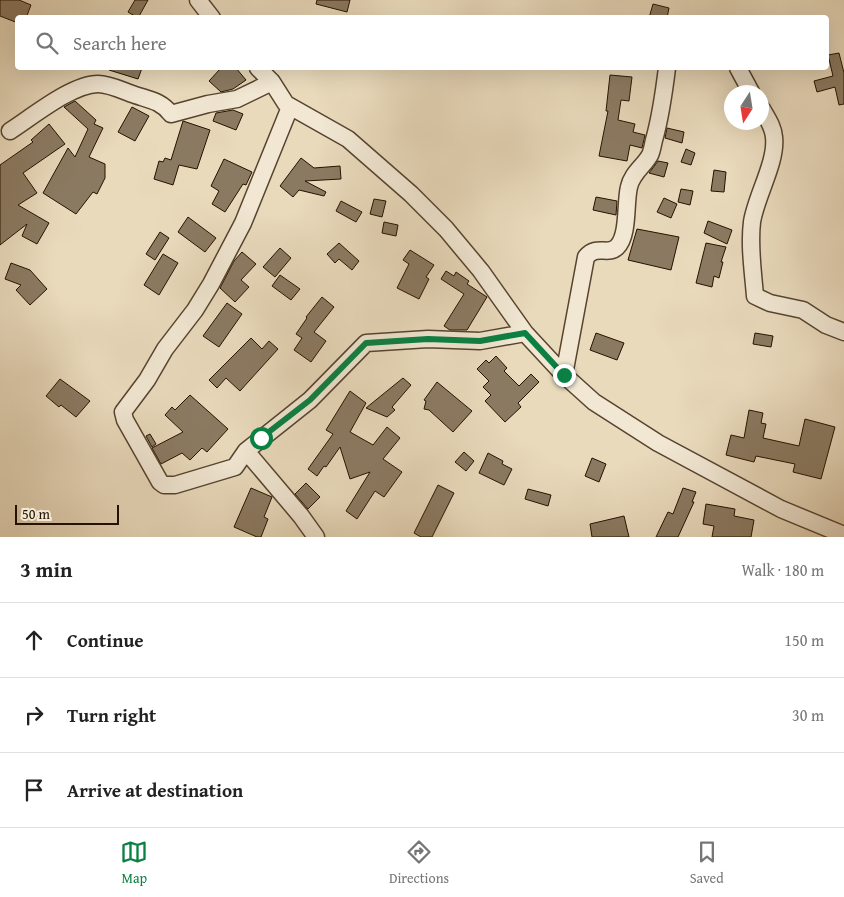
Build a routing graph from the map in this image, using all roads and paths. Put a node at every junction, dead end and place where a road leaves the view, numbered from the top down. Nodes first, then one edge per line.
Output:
1 (198, 0) edge
2 (210, 15) edge
3 (260, 70) edge
4 (667, 70) edge
5 (739, 70) edge
6 (272, 82) junction
7 (747, 85) edge
8 (290, 107) junction
9 (769, 121) edge
10 (10, 132) dead end
11 (844, 332) edge
12 (525, 333) junction
13 (564, 375) junction
14 (246, 451) junction
15 (844, 535) edge
16 (316, 537) edge

1 - 2 street
3 - 6 street
4 - 13 street
5 - 7 street
6 - 8 street
6 - 10 street
8 - 12 street
8 - 14 street
9 - 11 street
12 - 13 street
12 - 14 street
13 - 15 street
14 - 16 street

